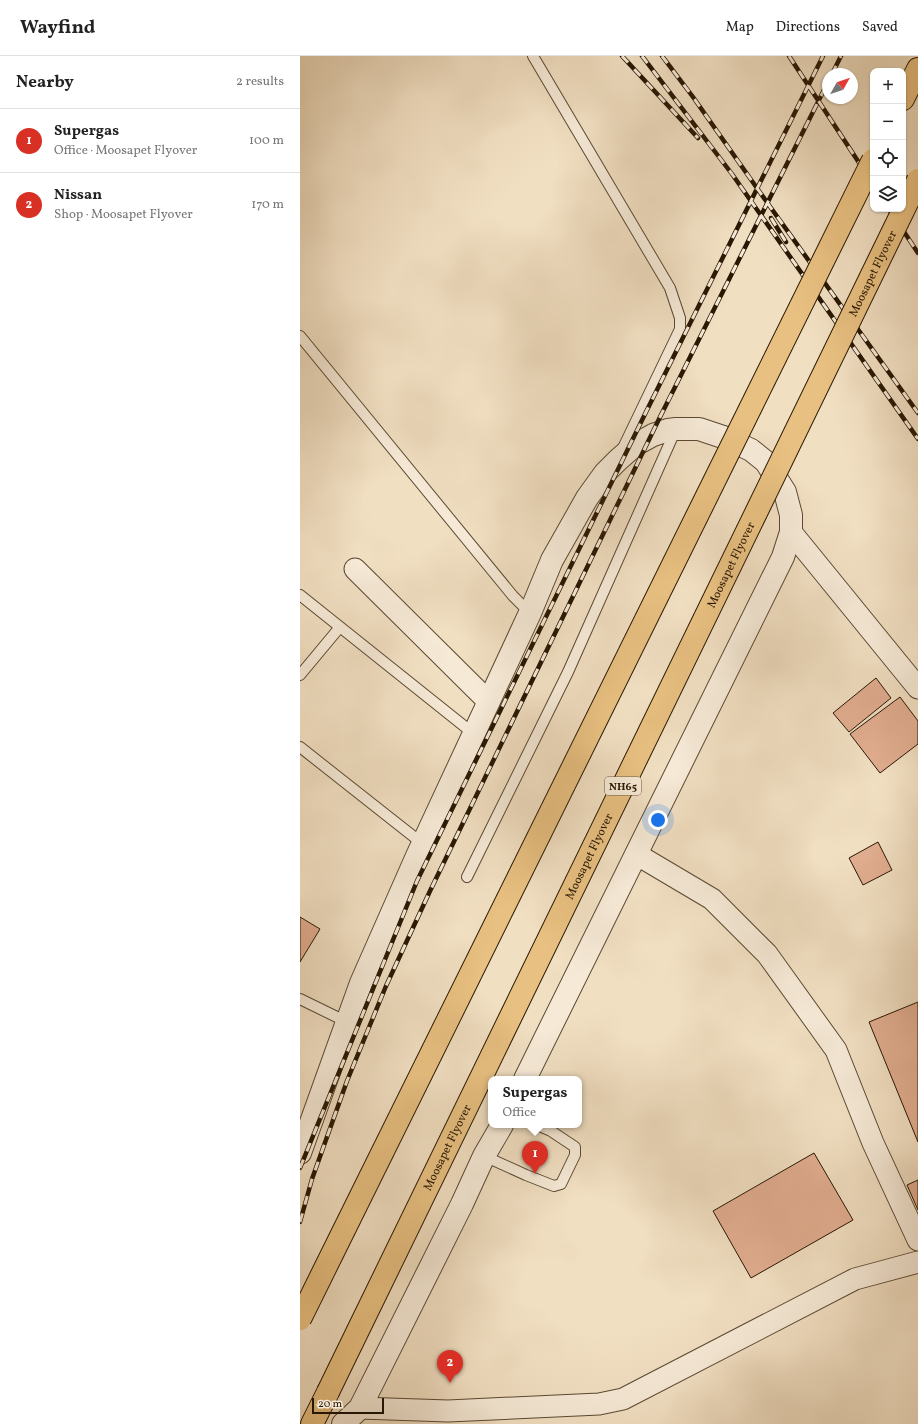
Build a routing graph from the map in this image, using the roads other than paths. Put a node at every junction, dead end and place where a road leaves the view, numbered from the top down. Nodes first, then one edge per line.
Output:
1 (533, 56) edge
2 (918, 69) edge
3 (906, 93) edge
4 (870, 166) edge
5 (918, 180) edge
6 (300, 336) edge
7 (676, 429) junction
8 (618, 460) junction
9 (791, 532) junction
10 (355, 569) dead end
11 (300, 595) edge
12 (530, 613) junction
13 (340, 628) junction
14 (300, 675) edge
15 (918, 688) edge
16 (488, 702) junction
17 (474, 734) junction
18 (300, 747) edge
19 (422, 844) junction
20 (636, 854) junction
21 (467, 877) dead end
22 (300, 999) edge
23 (347, 1022) junction
24 (526, 1076) edge
25 (500, 1128) edge
26 (545, 1128) edge
27 (300, 1153) edge
28 (484, 1156) junction
29 (918, 1240) edge
30 (918, 1262) edge
31 (300, 1319) edge
32 (360, 1408) junction
33 (312, 1424) edge
34 (343, 1424) edge

1 - 8 lane
2 - 3 highway
4 - 31 highway, bridge
5 - 33 highway, Moosapet Flyover / NH65, bridge
6 - 12 lane
7 - 8 street
7 - 9 street
7 - 21 lane
8 - 12 street
9 - 15 street
9 - 20 street
10 - 16 street
11 - 13 lane
12 - 16 street
13 - 14 lane
13 - 17 lane
16 - 17 street
17 - 19 street
18 - 19 lane
19 - 23 street
20 - 24 street
20 - 29 street
22 - 23 lane
23 - 27 street
25 - 28 street
26 - 28 lane
28 - 32 street
30 - 32 street
32 - 34 street

